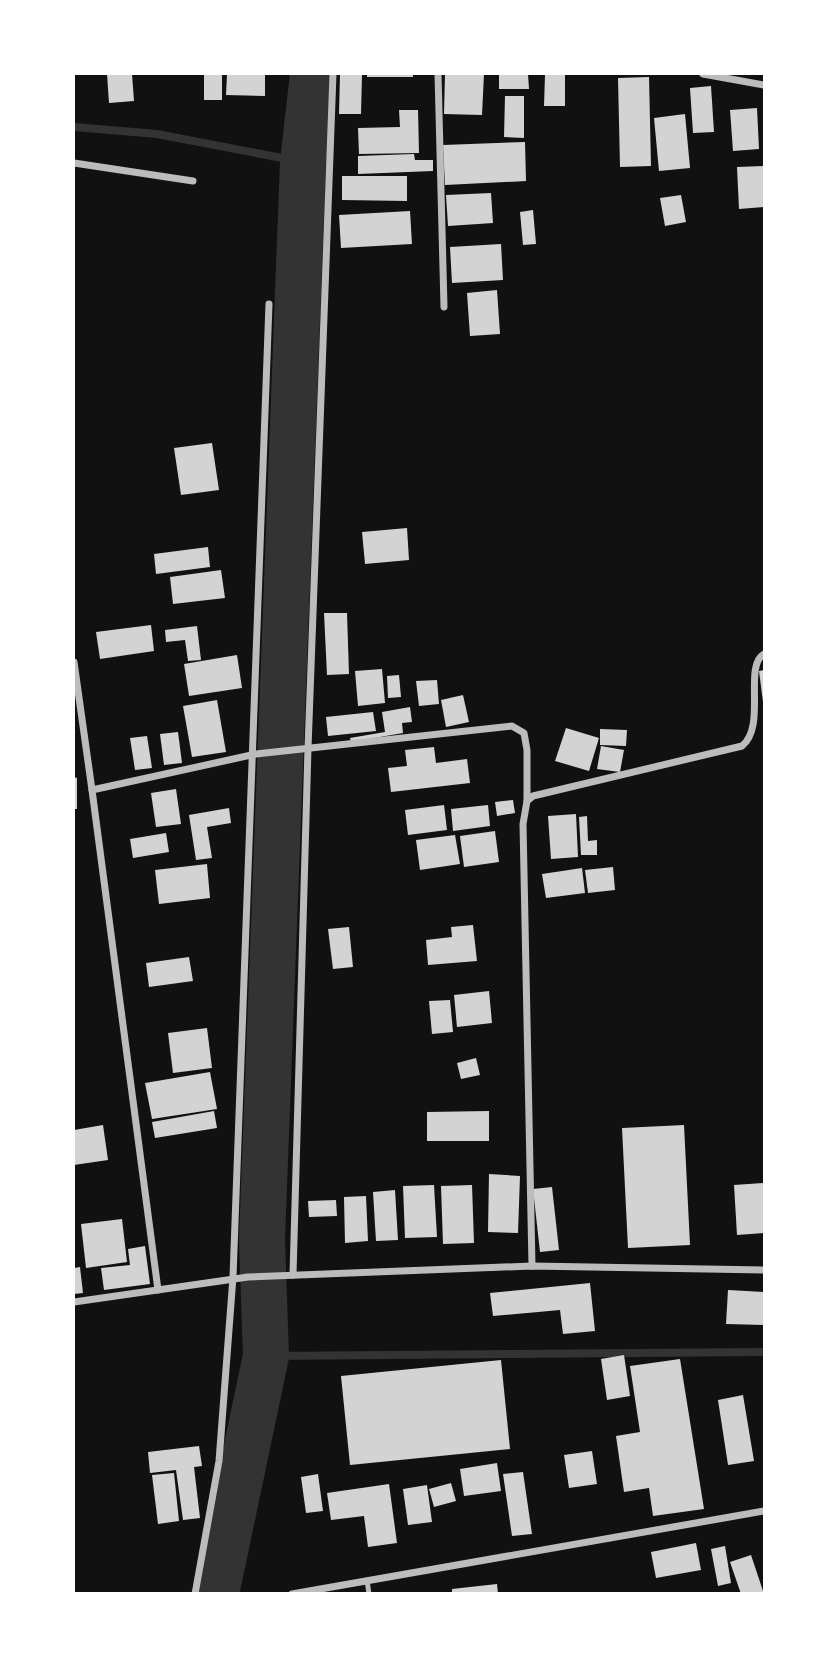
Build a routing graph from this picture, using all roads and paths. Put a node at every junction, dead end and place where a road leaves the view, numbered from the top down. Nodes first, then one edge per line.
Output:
1 (333, 74) edge
2 (438, 74) edge
3 (703, 74) edge
4 (765, 85) edge
5 (74, 163) edge
6 (193, 181) dead end
7 (269, 304) dead end
8 (444, 307) dead end
9 (765, 654) edge
10 (74, 662) edge
11 (308, 748) junction
12 (253, 755) junction
13 (92, 790) junction
14 (527, 801) junction
15 (532, 1266) junction
16 (765, 1270) edge
17 (293, 1275) junction
18 (233, 1277) junction
19 (158, 1290) junction
20 (74, 1302) edge
21 (765, 1511) edge
22 (367, 1580) junction
23 (294, 1593) edge
24 (195, 1594) edge
25 (369, 1594) edge

1 - 11 street
2 - 8 street
3 - 4 street
5 - 6 street
7 - 12 street
9 - 14 street
10 - 13 street
11 - 12 street
11 - 14 street
11 - 17 street
12 - 13 street
12 - 18 street
13 - 19 street
14 - 15 street
15 - 16 street
15 - 17 street
17 - 18 street
18 - 19 street
18 - 24 street
19 - 20 street
21 - 22 street
22 - 23 street
22 - 25 lane

